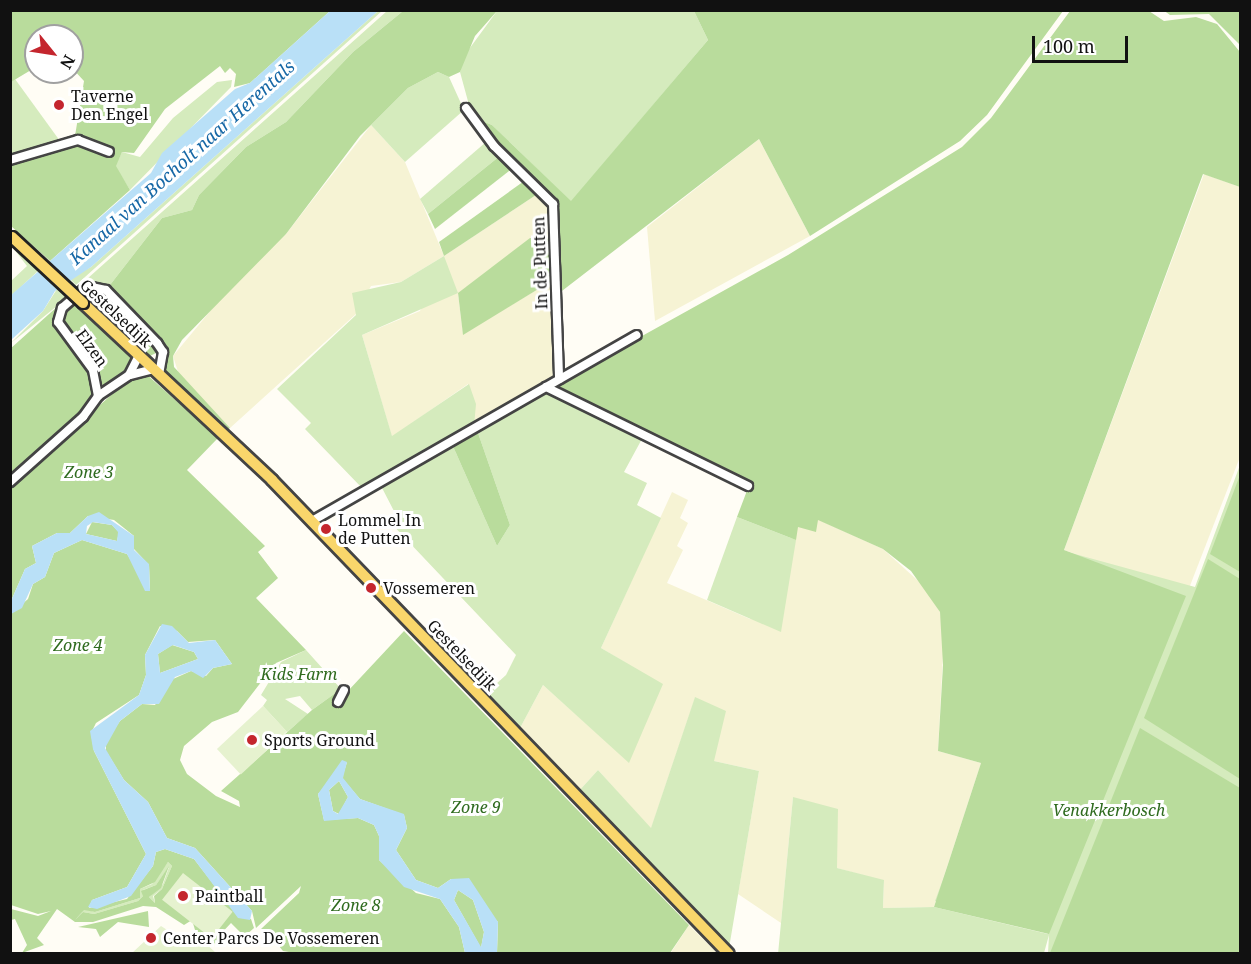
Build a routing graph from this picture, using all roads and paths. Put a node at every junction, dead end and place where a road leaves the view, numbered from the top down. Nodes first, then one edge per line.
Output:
1 (466, 108) dead end
2 (110, 152) dead end
3 (10, 160) edge
4 (11, 236) edge
5 (637, 335) dead end
6 (161, 348) junction
7 (150, 365) junction
8 (129, 375) junction
9 (559, 379) junction
10 (546, 387) junction
11 (98, 396) junction
12 (10, 482) edge
13 (748, 486) dead end
14 (312, 521) junction
15 (344, 690) dead end
16 (338, 702) dead end
17 (729, 954) edge

1 - 9 street, In de Putten
2 - 3 street
4 - 7 main road, Gestelsedijk, bridge
5 - 9 street
6 - 7 street, Elzen
6 - 7 street, Elzen
6 - 11 street, Elzen
7 - 8 street, Elzen
7 - 8 street, Elzen
7 - 14 main road, Gestelsedijk
8 - 11 street, Elzen
9 - 10 street
10 - 13 street
10 - 14 street
11 - 12 street, Elzen
14 - 17 main road, Gestelsedijk
15 - 16 street

